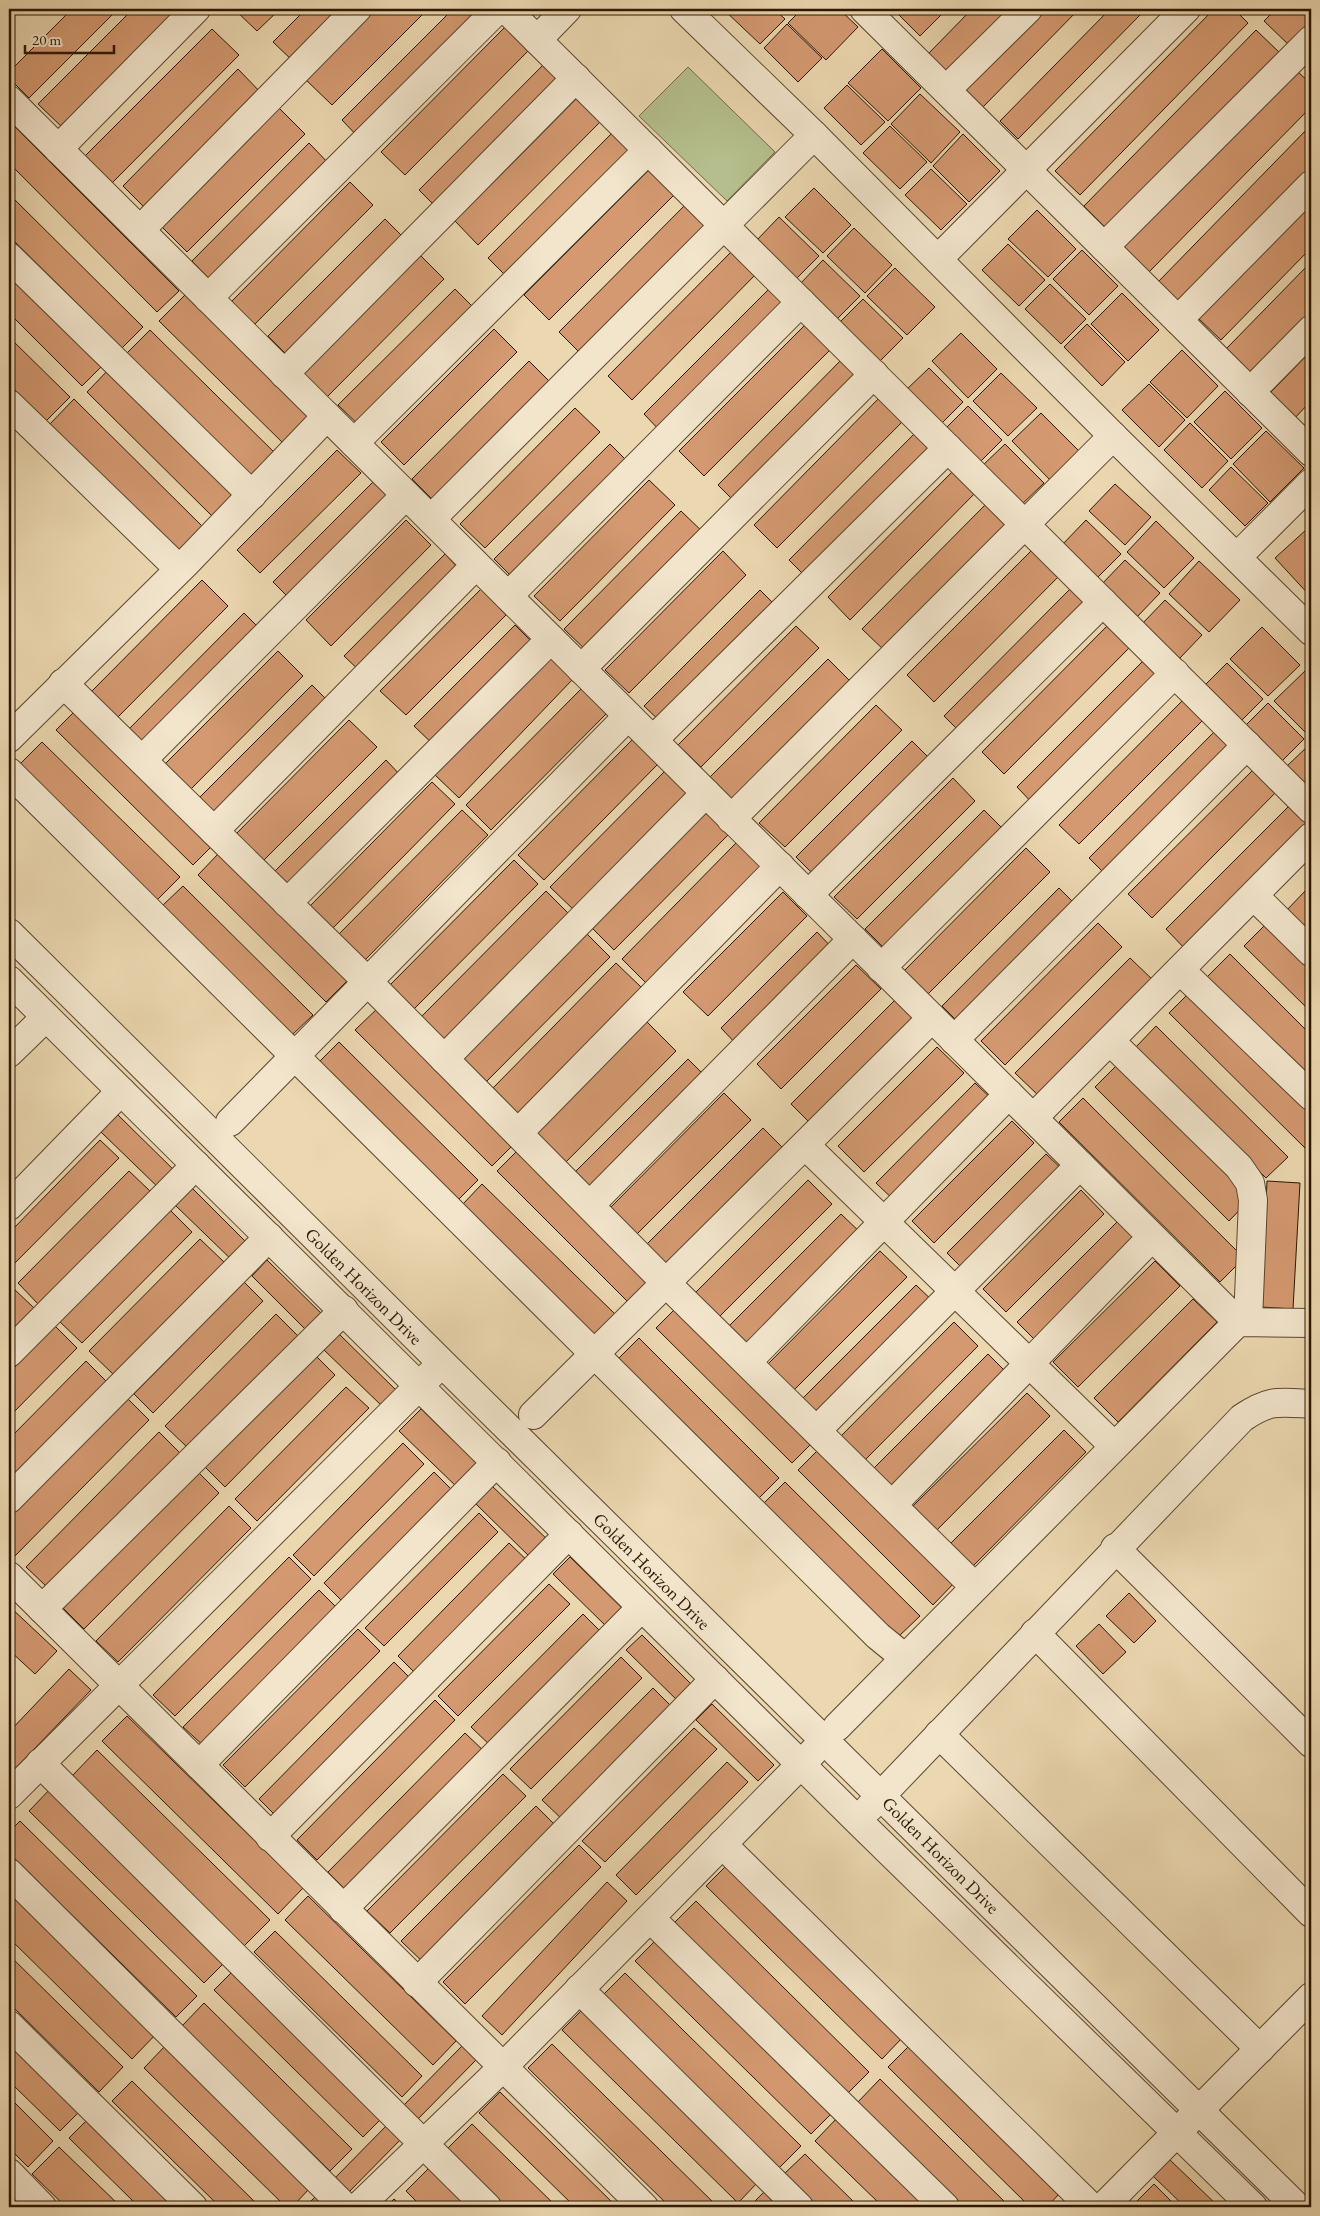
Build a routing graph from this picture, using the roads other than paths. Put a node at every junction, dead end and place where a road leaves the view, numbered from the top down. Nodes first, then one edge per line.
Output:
1 (196, 9) edge
2 (358, 9) edge
3 (498, 9) edge
4 (506, 9) edge
5 (567, 9) edge
6 (684, 9) edge
7 (1028, 9) edge
8 (1186, 9) edge
9 (876, 13) edge
10 (538, 40) junction
11 (1311, 40) edge
12 (576, 78) junction
13 (946, 90) junction
14 (9, 100) edge
15 (814, 135) junction
16 (58, 149) junction
17 (648, 150) junction
18 (1026, 170) junction
19 (1311, 185) edge
20 (724, 226) junction
21 (140, 230) junction
22 (1104, 247) junction
23 (9, 257) edge
24 (938, 259) junction
25 (208, 298) junction
26 (801, 302) junction
27 (1178, 320) junction
28 (1311, 330) edge
29 (284, 374) junction
30 (874, 374) junction
31 (1250, 392) junction
32 (9, 404) edge
33 (327, 416) junction
34 (1113, 436) junction
35 (354, 442) junction
36 (948, 448) junction
37 (1311, 452) edge
38 (1311, 483) edge
39 (252, 495) junction
40 (406, 495) junction
41 (431, 520) junction
42 (1025, 524) junction
43 (1237, 557) junction
44 (476, 564) junction
45 (179, 569) junction
46 (508, 596) junction
47 (1103, 602) junction
48 (1311, 631) edge
49 (551, 639) junction
50 (581, 669) junction
51 (1175, 673) junction
52 (63, 683) junction
53 (628, 716) junction
54 (9, 738) edge
55 (652, 740) junction
56 (1247, 745) junction
57 (142, 760) junction
58 (9, 772) edge
59 (706, 793) junction
60 (1311, 809) edge
61 (732, 819) junction
62 (214, 831) junction
63 (1311, 837) edge
64 (780, 866) junction
65 (808, 895) junction
66 (1254, 896) junction
67 (287, 903) junction
68 (9, 933) edge
69 (853, 939) junction
70 (1311, 952) edge
71 (881, 968) junction
72 (1180, 970) junction
73 (9, 980) edge
74 (368, 981) junction
75 (46, 1016) junction
76 (932, 1018) junction
77 (954, 1040) junction
78 (1110, 1041) junction
79 (9, 1053) edge
80 (295, 1055) junction
81 (444, 1058) junction
82 (121, 1091) junction
83 (1009, 1094) junction
84 (1311, 1096) edge
85 (1033, 1118) junction
86 (230, 1122) dead end
87 (518, 1133) junction
88 (805, 1145) junction
89 (196, 1165) junction
90 (1080, 1166) junction
91 (590, 1205) junction
92 (9, 1206) edge
93 (884, 1222) junction
94 (269, 1237) junction
95 (1152, 1237) junction
96 (666, 1282) junction
97 (955, 1291) junction
98 (344, 1310) junction
99 (1243, 1322) junction
100 (1311, 1324) edge
101 (9, 1353) edge
102 (594, 1356) junction
103 (747, 1362) junction
104 (442, 1363) junction
105 (1029, 1363) junction
106 (420, 1385) junction
107 (1311, 1404) edge
108 (533, 1416) dead end
109 (817, 1430) junction
110 (1114, 1446) junction
111 (497, 1462) junction
112 (9, 1499) edge
113 (892, 1505) junction
114 (569, 1534) junction
115 (1115, 1548) junction
116 (9, 1576) edge
117 (975, 1587) junction
118 (642, 1606) junction
119 (42, 1609) junction
120 (1034, 1634) junction
121 (905, 1658) junction
122 (716, 1679) junction
123 (118, 1686) junction
124 (831, 1733) junction
125 (939, 1734) junction
126 (1311, 1743) edge
127 (40, 1763) junction
128 (801, 1764) junction
129 (199, 1765) junction
130 (9, 1795) edge
131 (881, 1796) junction
132 (857, 1820) junction
133 (270, 1837) junction
134 (722, 1844) junction
135 (9, 1873) edge
136 (343, 1909) junction
137 (1311, 1913) edge
138 (650, 1918) junction
139 (417, 1983) junction
140 (579, 1989) junction
141 (1311, 1997) edge
142 (9, 2025) edge
143 (1260, 2049) junction
144 (502, 2068) junction
145 (1199, 2110) junction
146 (1178, 2132) junction
147 (423, 2144) junction
148 (9, 2173) edge
149 (42, 2207) edge
150 (193, 2207) edge
151 (345, 2207) edge
152 (358, 2207) edge
153 (487, 2207) edge
154 (644, 2207) edge
155 (799, 2207) edge
156 (945, 2207) edge
157 (1091, 2207) edge
158 (1103, 2207) edge
159 (1253, 2207) edge
160 (1297, 2207) edge

1 - 16 street
2 - 21 street
3 - 25 street
4 - 10 street
5 - 10 street
6 - 15 street
7 - 13 street
8 - 18 street
9 - 13 street
10 - 12 street
11 - 22 street
12 - 17 street
12 - 29 street
13 - 18 street
14 - 16 street
15 - 20 street
15 - 24 street
16 - 21 street
17 - 20 street
17 - 35 street
18 - 22 street
18 - 24 street
19 - 27 street
20 - 26 street
20 - 41 street
21 - 25 street
22 - 27 street
23 - 39 street
24 - 34 street
25 - 29 street
26 - 30 street
26 - 46 street
27 - 31 street
28 - 31 street
29 - 33 street
30 - 36 street
30 - 50 street
31 - 37 street
32 - 45 street
33 - 35 street
33 - 39 street
34 - 42 street
34 - 43 street
35 - 40 street
36 - 42 street
36 - 55 street
38 - 43 street
39 - 45 street
40 - 41 street
40 - 57 street
41 - 44 street
42 - 47 street
42 - 61 street
43 - 48 street
44 - 46 street
44 - 62 street
45 - 52 street
46 - 49 street
47 - 51 street
47 - 65 street
49 - 50 street
49 - 67 street
50 - 53 street
51 - 56 street
51 - 71 street
52 - 54 street
52 - 57 street
53 - 55 street
53 - 74 street
55 - 59 street
56 - 60 street
56 - 77 street
57 - 62 street
58 - 80 street
59 - 61 street
59 - 81 street
61 - 64 street
62 - 67 street
63 - 66 street
64 - 65 street
64 - 87 street
65 - 69 street
66 - 70 street
66 - 72 street
67 - 74 street
68 - 104 street, Golden Horizon Drive
69 - 71 street
69 - 91 street
71 - 76 street
72 - 78 street
72 - 84 street
73 - 75 street, Golden Horizon Drive
74 - 80 street
74 - 81 street
75 - 79 street
75 - 82 street, Golden Horizon Drive
76 - 77 street
76 - 88 street
77 - 83 street
78 - 85 street
78 - 99 street
80 - 86 street
80 - 102 street
81 - 87 street
82 - 89 street, Golden Horizon Drive
82 - 92 street
83 - 85 street
83 - 93 street
85 - 90 street
87 - 91 street
88 - 93 street
88 - 96 street
89 - 94 street, Golden Horizon Drive
89 - 101 street
90 - 95 street
90 - 97 street
91 - 96 street
93 - 97 street
93 - 103 street
94 - 98 street, Golden Horizon Drive
94 - 112 street
95 - 99 street
95 - 105 street
96 - 102 street
96 - 103 street
97 - 105 street
97 - 109 street
98 - 106 street, Golden Horizon Drive
98 - 119 street
99 - 100 street
99 - 110 street
102 - 108 street
102 - 121 street
103 - 109 street
104 - 106 street
104 - 124 street, Golden Horizon Drive
105 - 110 street
105 - 113 street
106 - 111 street, Golden Horizon Drive
106 - 123 street
107 - 115 street
109 - 113 street
110 - 117 street
111 - 114 street, Golden Horizon Drive
111 - 129 street
113 - 117 street
114 - 118 street, Golden Horizon Drive
114 - 133 street
115 - 120 street
115 - 126 street
116 - 119 street
117 - 121 street
118 - 122 street, Golden Horizon Drive
118 - 136 street
119 - 123 street
120 - 125 street
120 - 137 street
121 - 124 street
122 - 128 street, Golden Horizon Drive
122 - 139 street
123 - 127 street
123 - 129 street
124 - 128 street
124 - 131 street, Golden Horizon Drive
125 - 131 street
125 - 143 street
127 - 130 street
127 - 147 street
128 - 132 street, Golden Horizon Drive
128 - 134 street
129 - 133 street
131 - 132 street
131 - 145 street, Golden Horizon Drive
132 - 146 street, Golden Horizon Drive
133 - 136 street
134 - 138 street
134 - 157 street
135 - 151 street
136 - 139 street
138 - 140 street
138 - 156 street
139 - 144 street
140 - 144 street
140 - 155 street
141 - 143 street
142 - 150 street
143 - 145 street
144 - 147 street
144 - 154 street
145 - 146 street
145 - 160 street, Golden Horizon Drive
146 - 158 street
146 - 159 street, Golden Horizon Drive
147 - 152 street
147 - 153 street
148 - 149 street

